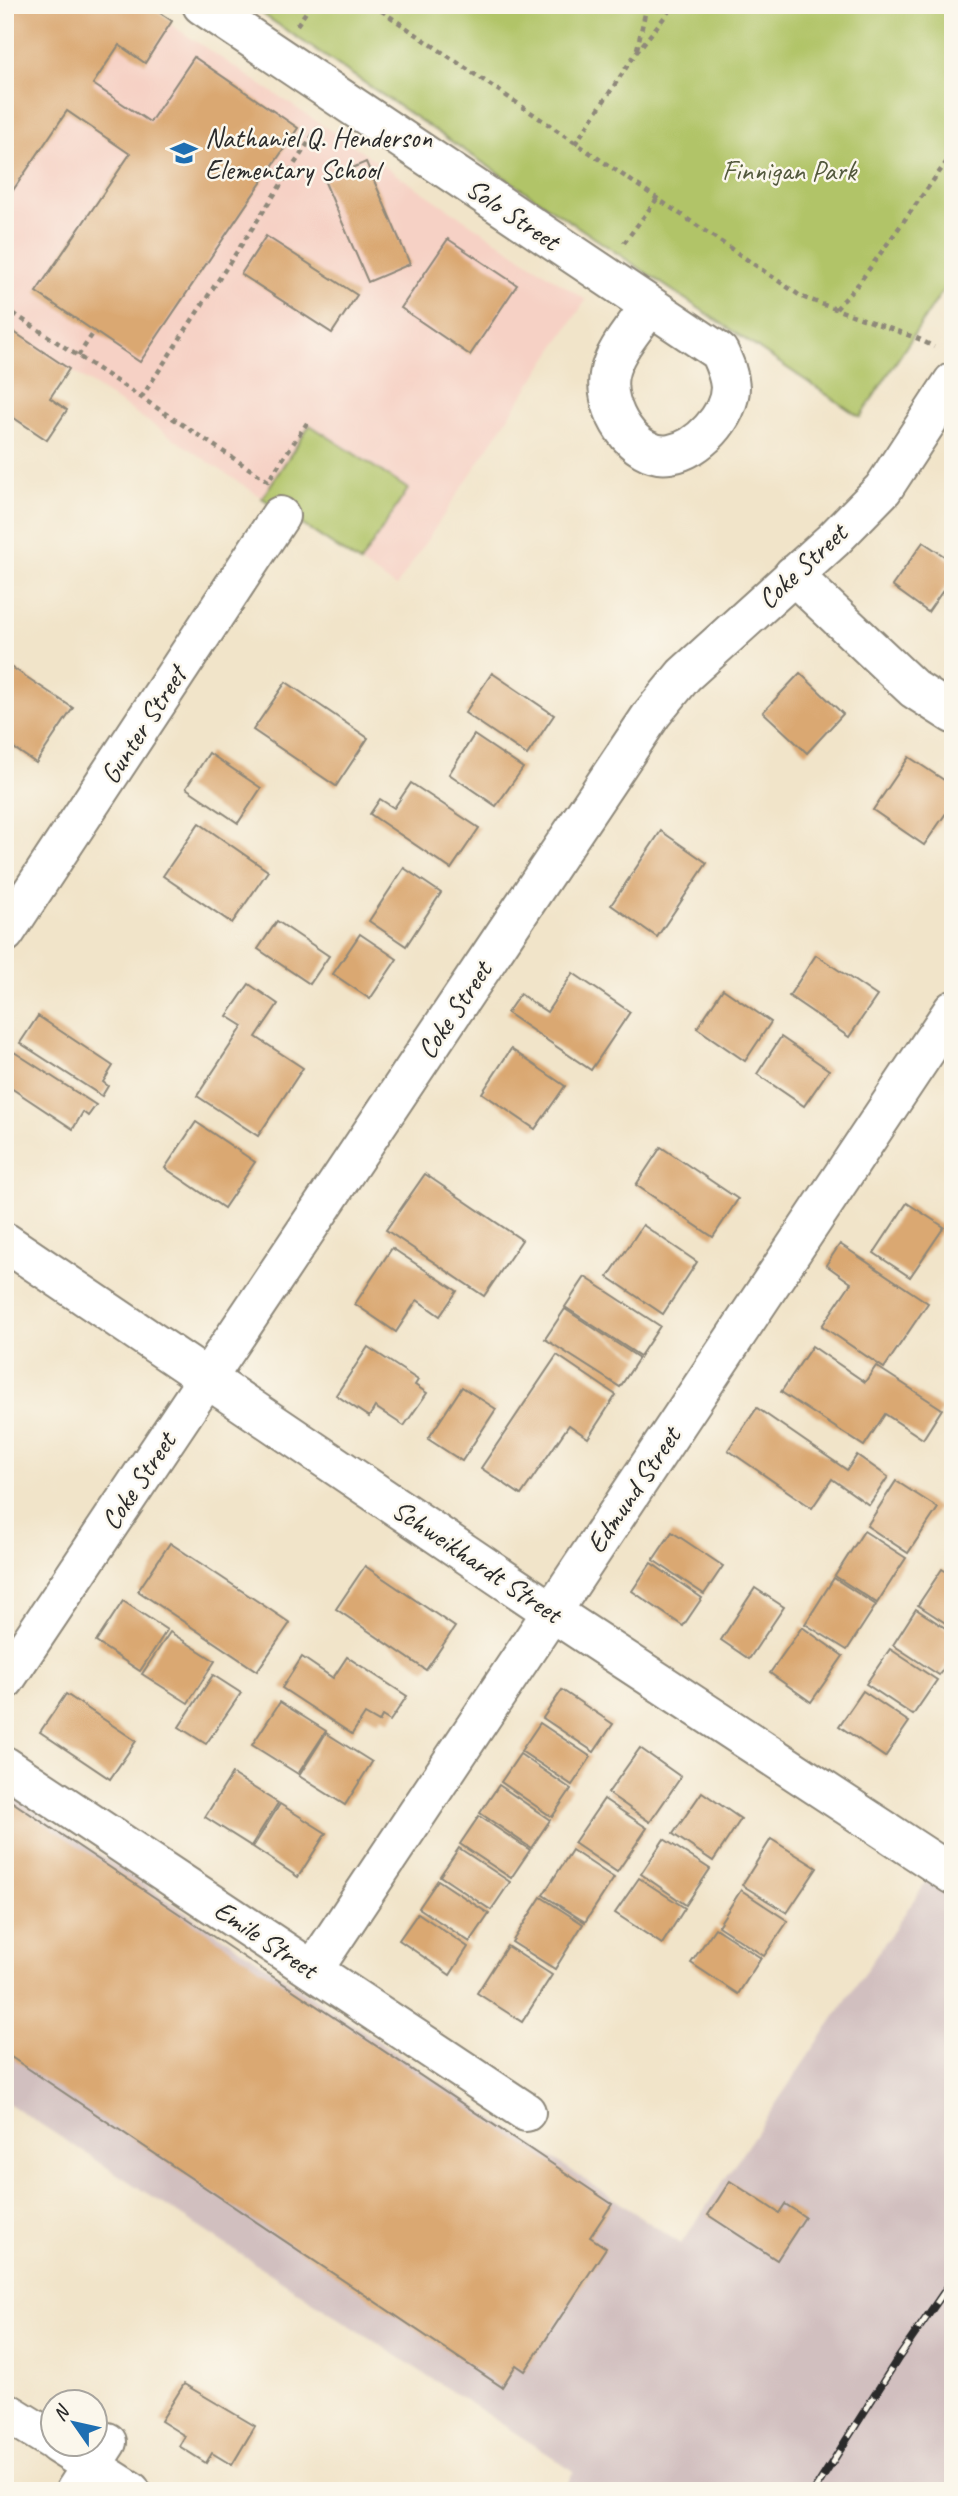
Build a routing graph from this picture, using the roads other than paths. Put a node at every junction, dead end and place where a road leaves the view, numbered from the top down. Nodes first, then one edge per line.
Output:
1 (202, 5) edge
2 (649, 307) dead end
3 (953, 382) edge
4 (280, 516) dead end
5 (793, 575) junction
6 (953, 714) edge
7 (5, 933) edge
8 (953, 1010) edge
9 (5, 1242) edge
10 (207, 1379) junction
11 (552, 1612) junction
12 (5, 1680) edge
13 (5, 1766) edge
14 (953, 1875) edge
15 (313, 1970) junction
16 (526, 2112) dead end
17 (5, 2410) edge
18 (38, 2431) edge
19 (91, 2466) edge
20 (131, 2491) edge

1 - 2 street, Solo Street
3 - 5 street, Coke Street
4 - 7 street, Gunter Street
5 - 6 street
5 - 10 street, Coke Street
8 - 11 street, Edmund Street
9 - 10 street, Schweikhardt Street
10 - 11 street, Schweikhardt Street
10 - 12 street, Coke Street
11 - 14 street, Schweikhardt Street
11 - 15 street, Edmund Street
13 - 15 street, Emile Street
15 - 16 street, Emile Street
17 - 18 street
19 - 20 street

